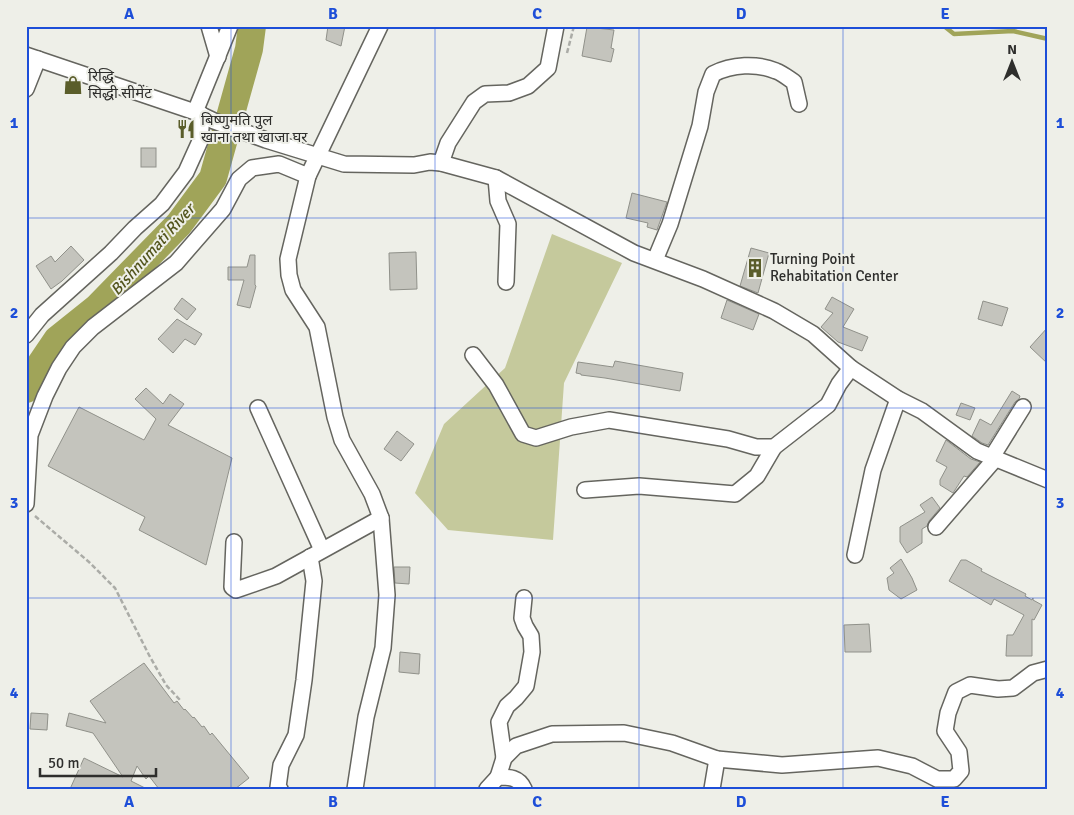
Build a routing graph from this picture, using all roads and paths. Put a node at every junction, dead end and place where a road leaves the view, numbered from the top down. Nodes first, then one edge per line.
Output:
1 (209, 26) edge
2 (230, 26) edge
3 (380, 26) edge
4 (556, 26) edge
5 (32, 57) edge
6 (218, 57) junction
7 (26, 88) edge
8 (799, 104) dead end
9 (204, 116) junction
10 (318, 157) junction
11 (441, 163) junction
12 (308, 176) junction
13 (496, 178) junction
14 (655, 260) junction
15 (506, 282) dead end
16 (26, 335) edge
17 (473, 354) dead end
18 (851, 368) junction
19 (898, 399) junction
20 (1023, 407) dead end
21 (258, 408) dead end
22 (774, 448) junction
23 (993, 458) junction
24 (1048, 480) edge
25 (585, 490) dead end
26 (29, 509) edge
27 (381, 518) junction
28 (936, 527) dead end
29 (234, 542) dead end
30 (316, 553) junction
31 (856, 555) dead end
32 (524, 598) dead end
33 (1048, 669) edge
34 (180, 700) dead end
35 (504, 758) junction
36 (717, 759) junction
37 (498, 777) junction
38 (934, 784) edge
39 (280, 789) edge
40 (355, 789) edge
41 (487, 789) edge
42 (524, 789) edge
43 (712, 789) edge

1 - 6 street
2 - 6 street
3 - 10 street
4 - 11 street
5 - 7 street
5 - 9 street
6 - 9 street
8 - 14 street
9 - 10 street
9 - 16 street
10 - 11 street
10 - 12 street
11 - 13 street
12 - 26 street
12 - 27 street
13 - 14 street
13 - 15 street
14 - 18 street
17 - 22 street
18 - 19 street
18 - 22 street
19 - 23 street
19 - 31 street
20 - 23 street
21 - 30 street
22 - 25 street
23 - 24 street
23 - 28 street
26 - 34 path
27 - 30 street
27 - 40 street
29 - 30 street
30 - 39 street
32 - 35 street
33 - 38 street
35 - 36 street
35 - 37 street
36 - 38 street
36 - 43 street
37 - 41 street
37 - 42 street

